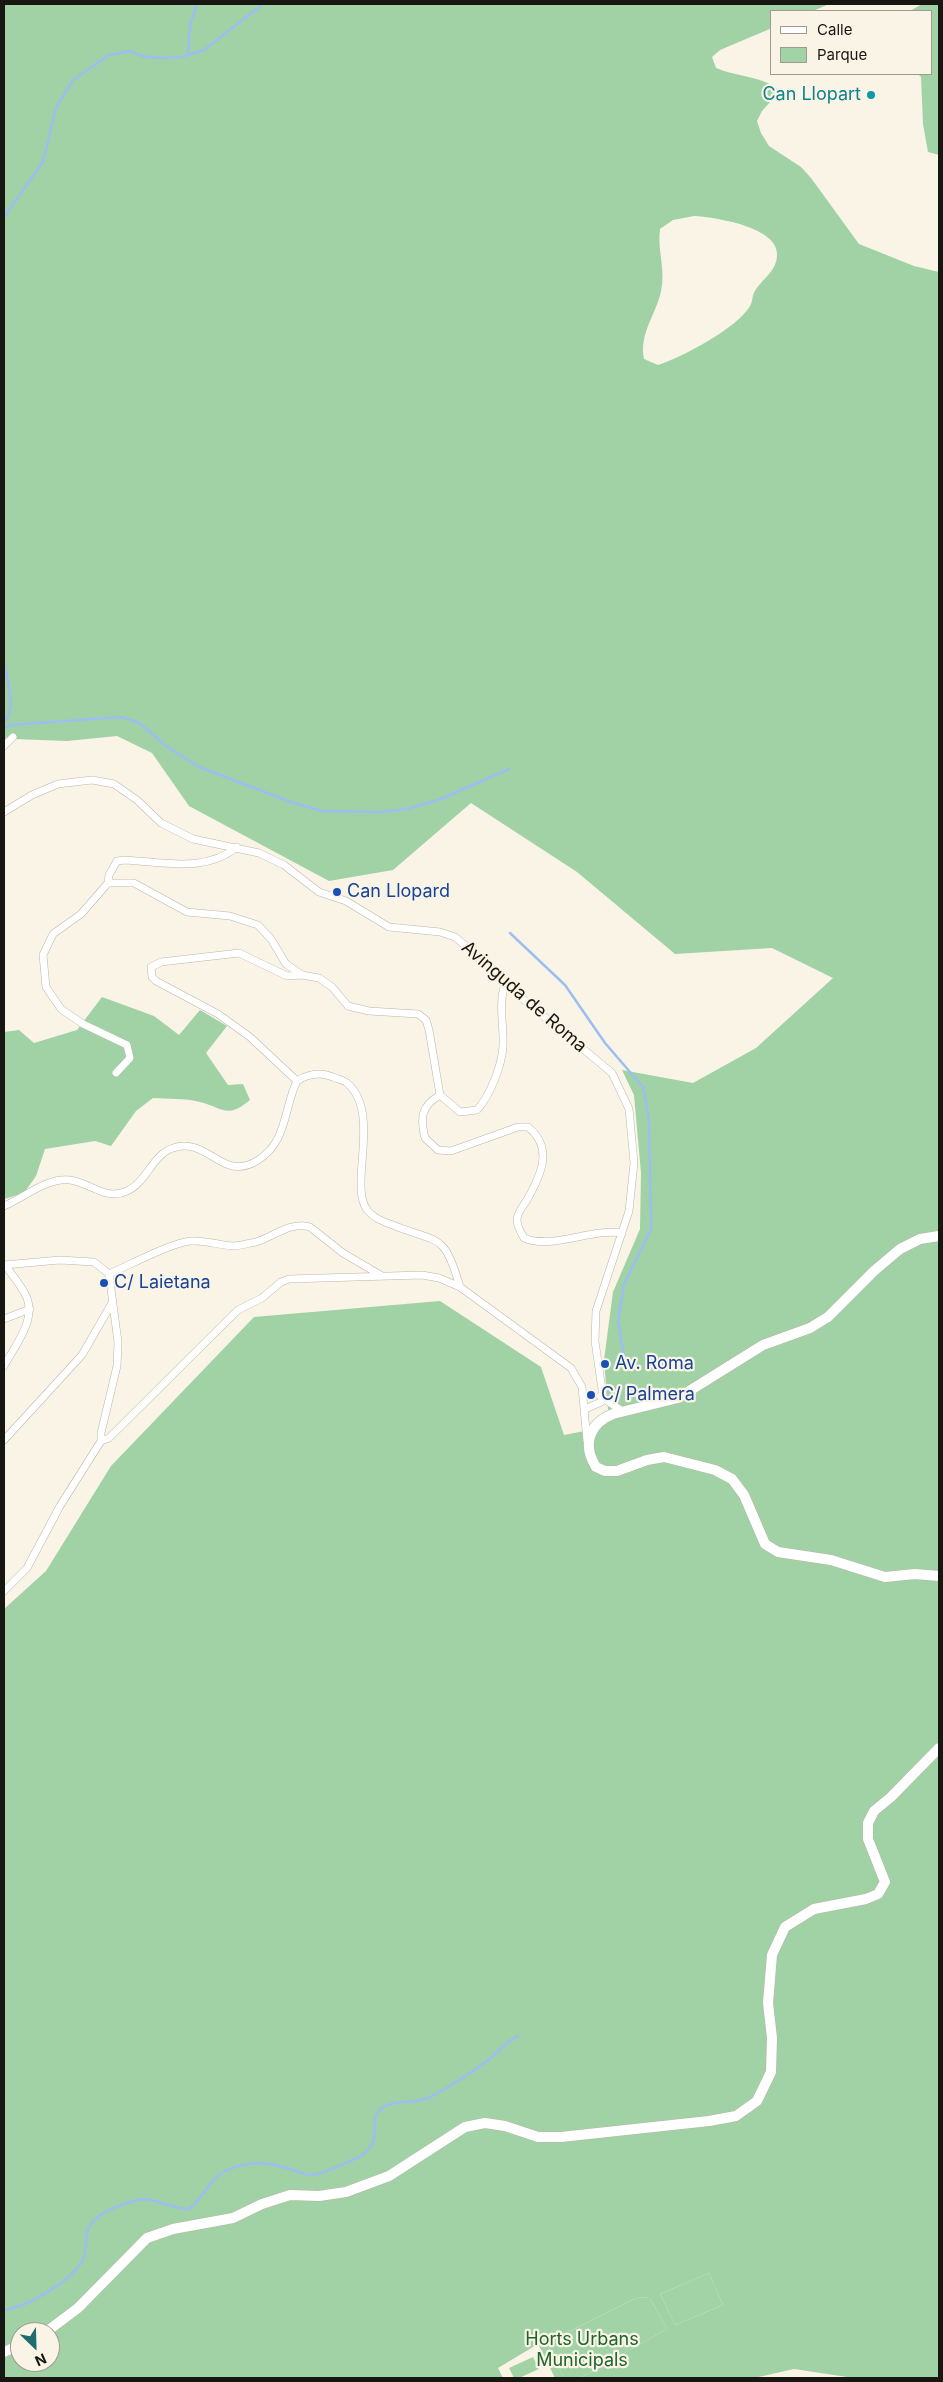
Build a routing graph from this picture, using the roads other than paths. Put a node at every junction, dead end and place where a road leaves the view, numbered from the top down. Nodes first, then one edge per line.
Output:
1 (12, 737) dead end
2 (4, 746) edge
3 (4, 812) edge
4 (237, 846) junction
5 (108, 883) junction
6 (302, 975) junction
7 (505, 984) junction
8 (116, 1073) dead end
9 (297, 1080) junction
10 (440, 1094) junction
11 (4, 1206) edge
12 (622, 1233) junction
13 (939, 1236) edge
14 (5, 1265) edge
15 (109, 1274) junction
16 (382, 1276) junction
17 (460, 1287) junction
18 (112, 1302) junction
19 (30, 1309) junction
20 (4, 1319) edge
21 (4, 1366) edge
22 (600, 1397) junction
23 (585, 1410) junction
24 (622, 1411) junction
25 (601, 1419) junction
26 (4, 1440) edge
27 (101, 1441) junction
28 (588, 1446) junction
29 (939, 1576) edge
30 (4, 1591) edge
31 (939, 1748) edge
32 (59, 2322) edge

1 - 2 street
3 - 4 street, Avinguda de Roma
4 - 5 street
4 - 7 street, Avinguda de Roma
5 - 6 street
5 - 8 street
6 - 9 street
6 - 10 street
7 - 10 street
7 - 12 street, Avinguda de Roma
9 - 11 street
9 - 17 street
10 - 12 street
12 - 22 street, Avinguda de Roma
13 - 24 street
14 - 15 street
14 - 19 street
15 - 16 street
15 - 18 street
16 - 17 street
16 - 27 street
17 - 23 street
18 - 26 street
18 - 27 street
19 - 20 street
19 - 21 street
22 - 23 street
22 - 24 street
22 - 25 street, Avinguda de Roma
23 - 25 street
23 - 28 street
24 - 25 street
25 - 28 street
27 - 30 street
28 - 29 street
31 - 32 street

